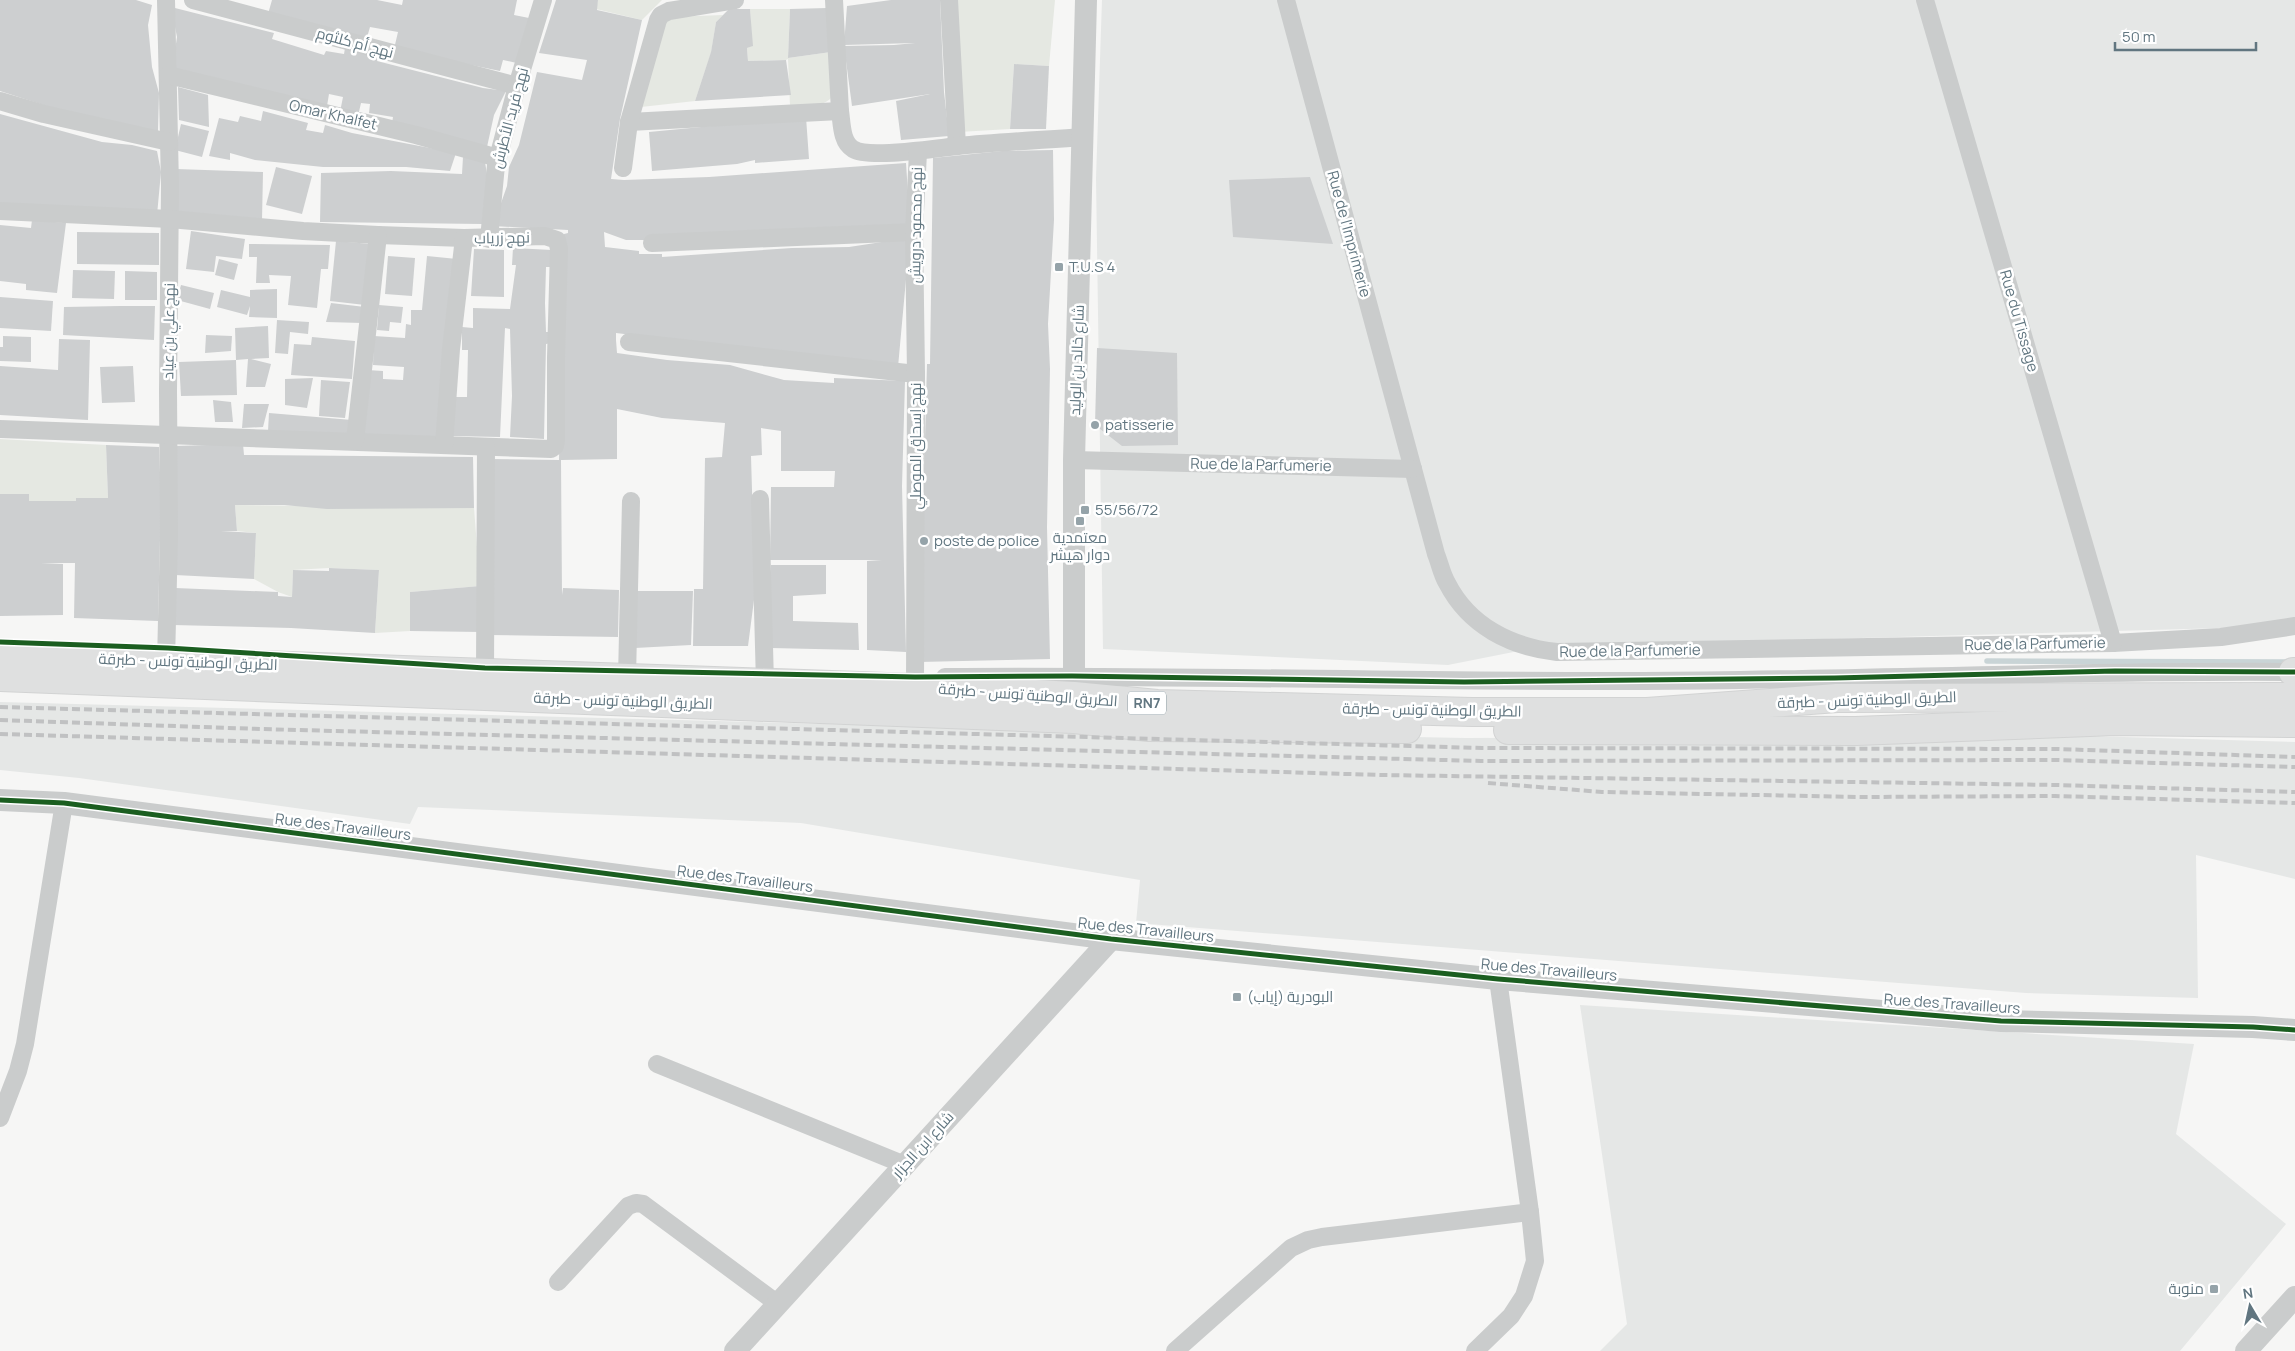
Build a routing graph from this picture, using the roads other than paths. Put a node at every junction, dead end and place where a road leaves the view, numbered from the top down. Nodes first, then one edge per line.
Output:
1 (166, 0) edge
2 (192, 0) edge
3 (543, 0) edge
4 (735, 0) edge
5 (834, 0) edge
6 (949, 0) edge
7 (1086, 0) edge
8 (1286, 0) edge
9 (1925, 0) edge
10 (168, 75) junction
11 (517, 86) junction
12 (0, 101) edge
13 (840, 111) junction
14 (629, 122) junction
15 (1084, 137) junction
16 (169, 142) junction
17 (957, 146) junction
18 (918, 152) junction
19 (498, 158) junction
20 (623, 168) dead end
21 (0, 211) edge
22 (170, 219) junction
23 (914, 232) junction
24 (378, 235) junction
25 (464, 238) junction
26 (489, 238) junction
27 (652, 243) dead end
28 (629, 342) dead end
29 (916, 374) junction
30 (0, 429) edge
31 (169, 436) junction
32 (355, 441) junction
33 (444, 445) junction
34 (486, 447) junction
35 (1074, 460) junction
36 (1413, 469) junction
37 (760, 499) dead end
38 (631, 501) dead end
39 (2295, 626) edge
40 (0, 642) edge
41 (2113, 643) junction
42 (0, 654) edge
43 (167, 655) junction
44 (485, 671) junction
45 (627, 675) junction
46 (0, 677) edge
47 (765, 678) junction
48 (2294, 679) edge
49 (915, 683) junction
50 (1073, 697) junction
51 (2295, 723) edge
52 (0, 800) edge
53 (64, 803) junction
54 (1111, 939) junction
55 (1498, 979) junction
56 (2295, 1019) edge
57 (2253, 1027) junction
58 (2295, 1030) edge
59 (657, 1064) dead end
60 (0, 1118) edge
61 (905, 1166) junction
62 (1530, 1212) junction
63 (558, 1282) dead end
64 (2295, 1297) edge
65 (778, 1304) junction
66 (735, 1351) edge
67 (1175, 1351) edge
68 (1475, 1351) edge
69 (2246, 1351) edge

1 - 10 street, نهج علي بن عياد
2 - 11 street, نهج أم كلثوم
3 - 11 street, نهج فريد الأطرش
4 - 14 street
5 - 13 street
6 - 17 street
7 - 15 street, شارع خالد بن الوليد
8 - 36 street, Rue de l'Imprimerie
9 - 41 street, Rue du Tissage
10 - 16 street, نهج علي بن عياد
10 - 19 street, Omar Khalfet
11 - 19 street, نهج فريد الأطرش
12 - 16 street
13 - 14 street
13 - 18 street
14 - 20 street
15 - 17 street, نهج محمود درويش
15 - 35 street, شارع خالد بن الوليد
16 - 22 street, نهج علي بن عياد
17 - 18 street, نهج محمود درويش
18 - 23 street, نهج محمود درويش
19 - 26 street, نهج فريد الأطرش
21 - 22 street, نهج زرياب
22 - 24 street, نهج زرياب
22 - 31 street, نهج علي بن عياد
23 - 27 street
23 - 29 street, نهج محمود درويش
24 - 25 street, نهج زرياب
24 - 32 street
25 - 26 street, نهج زرياب
25 - 33 street
26 - 34 street, نهج زرياب
28 - 29 street, نهج إسحاق الموصلي
29 - 49 street, نهج إسحاق الموصلي
30 - 31 street
31 - 32 street
31 - 43 street, نهج علي بن عياد
32 - 33 street
33 - 34 street
34 - 44 street
35 - 36 street, Rue de la Parfumerie
35 - 50 street, شارع خالد بن الوليد
36 - 41 street, Rue de la Parfumerie
37 - 47 street
38 - 45 street
39 - 41 street, Rue de la Parfumerie
40 - 43 street
42 - 43 main road, الطريق الوطنية تونس - طبرقة / RN7
43 - 44 main road, الطريق الوطنية تونس - طبرقة / RN7
44 - 45 main road, الطريق الوطنية تونس - طبرقة / RN7
45 - 47 main road, الطريق الوطنية تونس - طبرقة / RN7
46 - 50 main road, الطريق الوطنية تونس - طبرقة / RN7
47 - 49 main road, الطريق الوطنية تونس - طبرقة / RN7
48 - 50 main road, الطريق الوطنية تونس - طبرقة / RN7
49 - 50 main road, الطريق الوطنية تونس - طبرقة / RN7
50 - 51 main road, الطريق الوطنية تونس - طبرقة / RN7
52 - 53 street, Rue des Travailleurs
53 - 54 street, Rue des Travailleurs
53 - 60 street
54 - 55 street, Rue des Travailleurs
54 - 61 street, شارع ابن الجزار
55 - 57 street, Rue des Travailleurs
55 - 62 street
56 - 57 street, Rue des Travailleurs
57 - 58 street, Rue des Travailleurs
59 - 61 street
61 - 65 street, شارع ابن الجزار
62 - 67 street
62 - 68 street
63 - 65 street
64 - 69 street
65 - 66 street, شارع ابن الجزار

